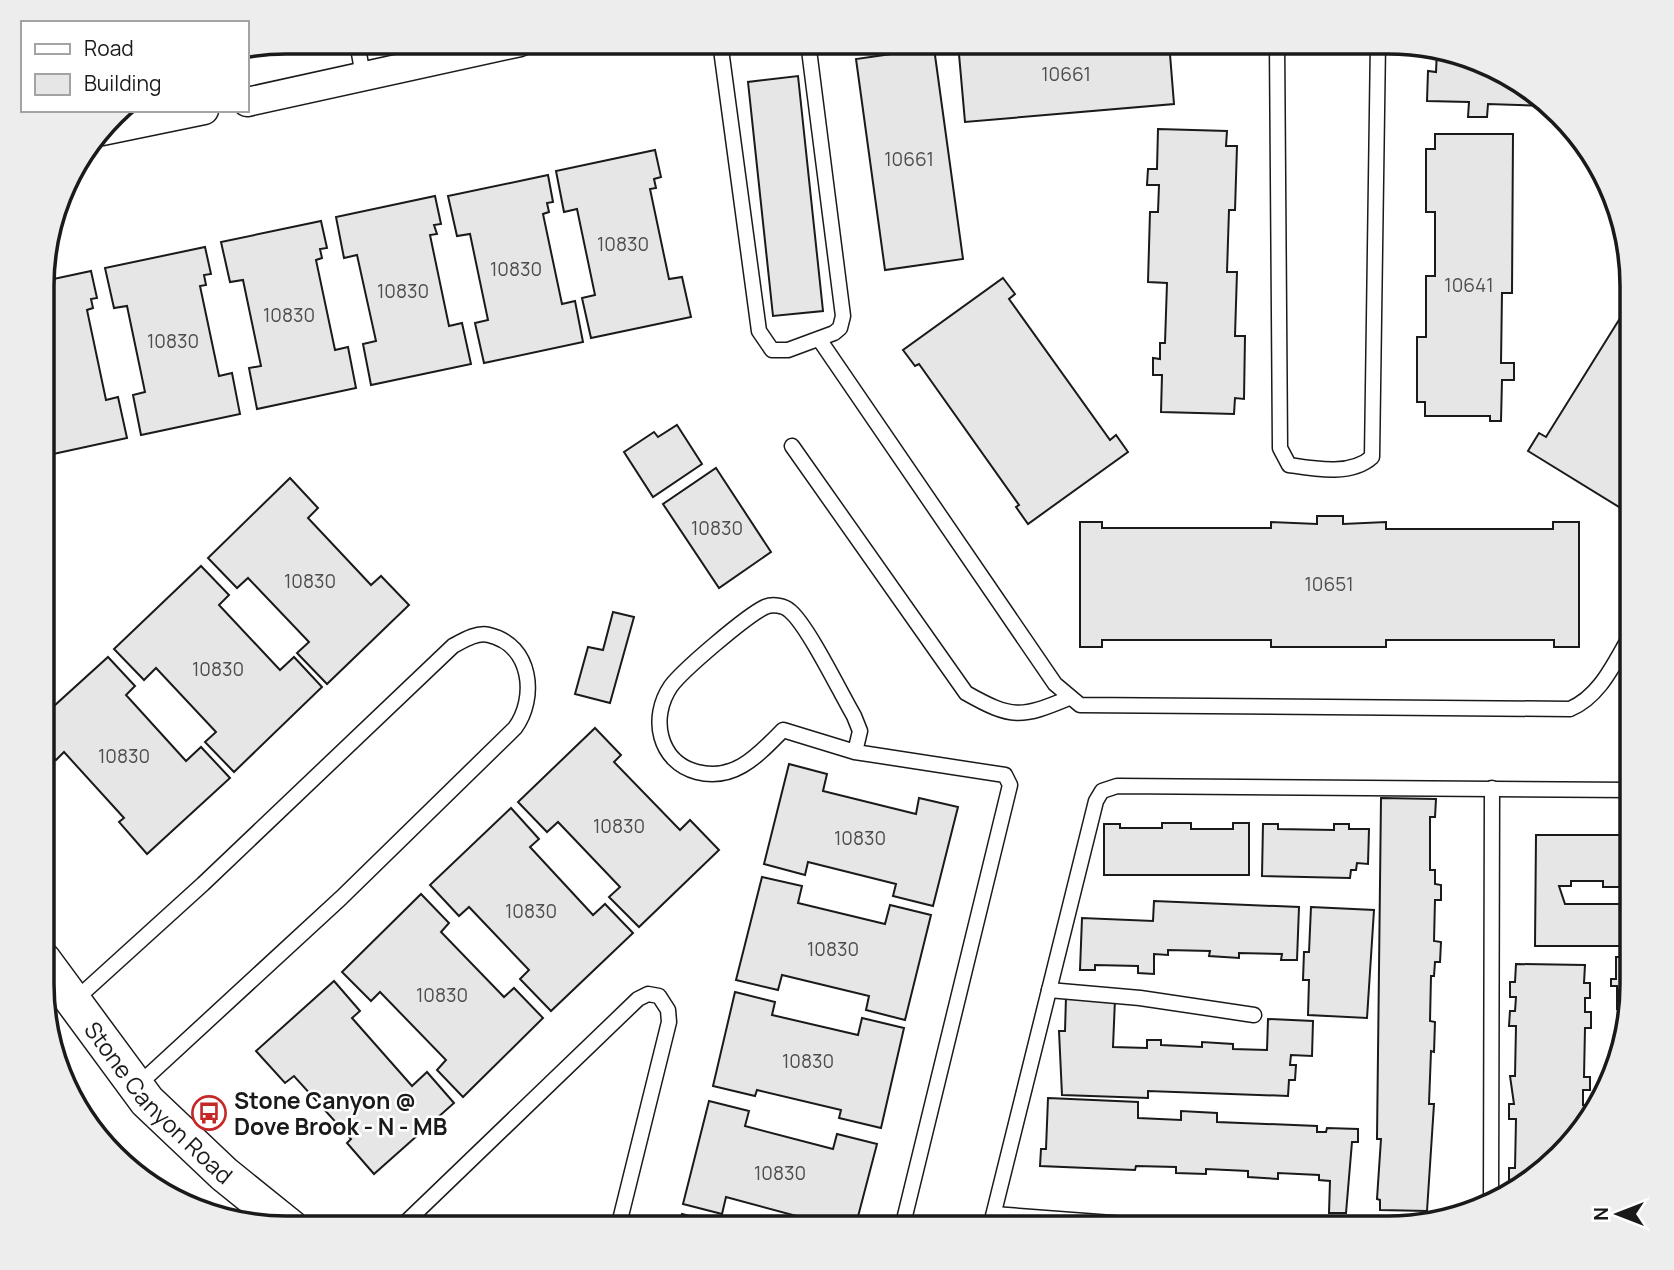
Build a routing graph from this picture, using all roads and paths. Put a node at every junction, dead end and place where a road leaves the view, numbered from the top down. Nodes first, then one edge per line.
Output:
1 (359, 55) edge
2 (460, 55) edge
3 (721, 55) edge
4 (809, 55) edge
5 (1276, 55) edge
6 (1378, 55) edge
7 (363, 76) junction
8 (248, 102) edge
9 (194, 112) edge
10 (117, 128) edge
11 (820, 339) junction
12 (792, 446) dead end
13 (1619, 654) edge
14 (1069, 698) junction
15 (855, 752) junction
16 (1492, 788) junction
17 (1619, 790) edge
18 (55, 978) edge
19 (1049, 990) junction
20 (72, 1003) junction
21 (1254, 1015) dead end
22 (136, 1087) junction
23 (1491, 1191) edge
24 (276, 1215) edge
25 (413, 1215) edge
26 (621, 1215) edge
27 (905, 1216) edge
28 (993, 1216) edge

1 - 7 lane
2 - 7 street
3 - 11 lane
4 - 11 lane
5 - 6 lane
7 - 8 street
9 - 10 street
11 - 14 lane
12 - 14 lane
13 - 14 lane
15 - 15 lane
15 - 27 lane
16 - 17 lane
16 - 19 lane
16 - 23 lane
18 - 20 street, Stone Canyon Road
19 - 21 lane
19 - 28 lane
20 - 22 street, Stone Canyon Road
20 - 22 lane
22 - 24 street, Stone Canyon Road
25 - 26 lane

